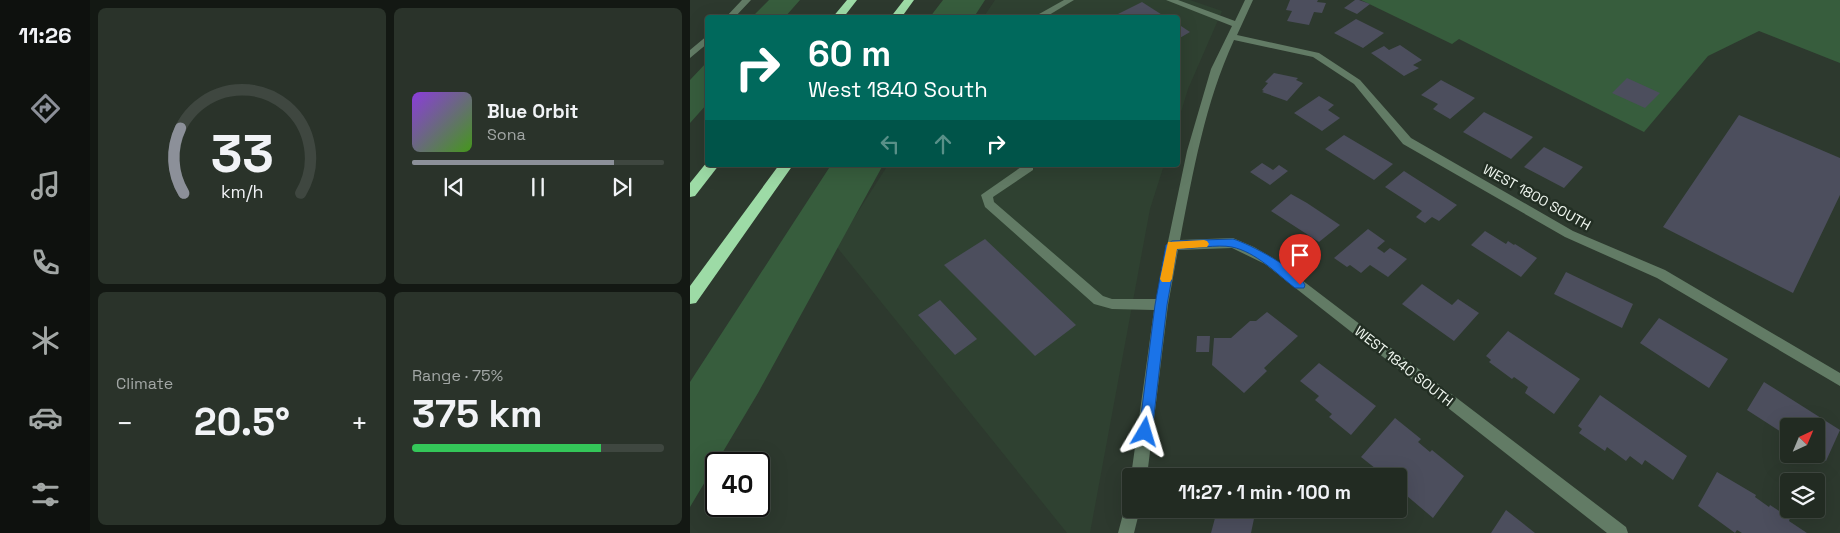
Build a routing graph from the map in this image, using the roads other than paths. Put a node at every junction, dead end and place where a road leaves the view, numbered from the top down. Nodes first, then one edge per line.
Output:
1 (747, 0) edge
2 (852, 0) edge
3 (909, 0) edge
4 (1070, 0) edge
5 (1170, 0) edge
6 (1249, 0) edge
7 (732, 15) edge
8 (840, 15) edge
9 (897, 15) edge
10 (1042, 15) edge
11 (1237, 25) junction
12 (1232, 37) junction
13 (705, 41) edge
14 (690, 55) edge
15 (710, 167) edge
16 (785, 167) edge
17 (1029, 167) dead end
18 (690, 192) edge
19 (1172, 245) junction
20 (690, 298) edge
21 (1161, 305) junction
22 (1840, 380) edge
23 (1140, 468) edge
24 (1130, 518) edge
25 (1126, 533) edge
26 (1620, 533) edge

1 - 7 street
2 - 8 highway
3 - 9 highway
4 - 10 street
5 - 11 street
6 - 11 street
11 - 12 street
12 - 19 street
12 - 22 street, WEST 1800 SOUTH
13 - 14 street
15 - 18 highway
16 - 20 highway
17 - 21 street
19 - 21 street
19 - 26 street, WEST 1840 SOUTH
21 - 23 street
24 - 25 street

